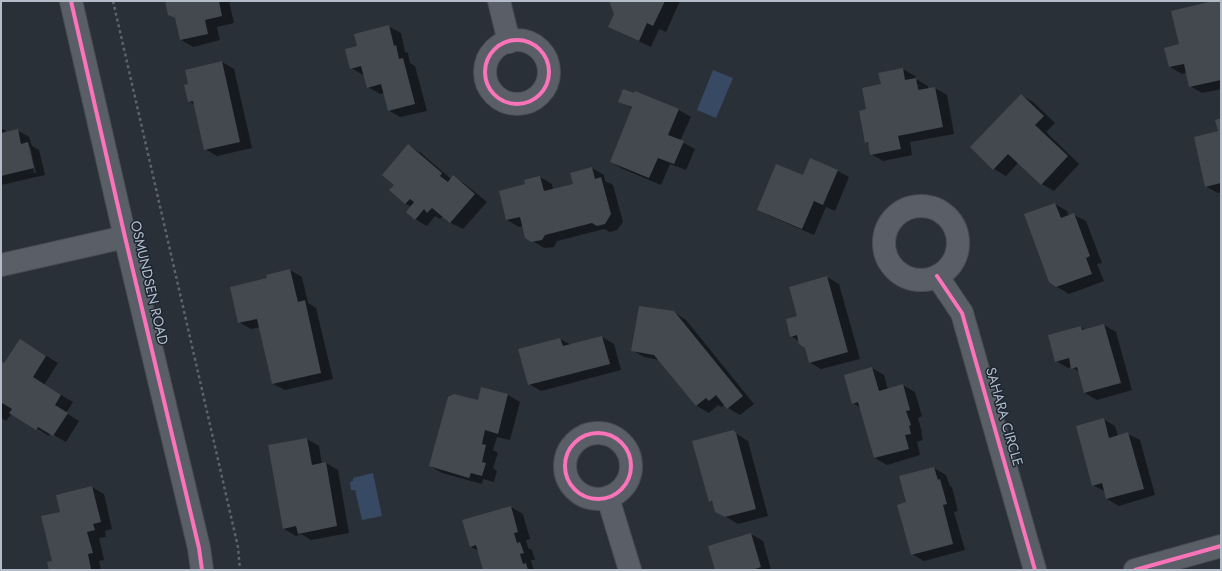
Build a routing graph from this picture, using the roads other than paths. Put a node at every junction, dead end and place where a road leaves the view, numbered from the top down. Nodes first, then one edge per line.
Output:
1 (71, 1) edge
2 (499, 1) edge
3 (509, 42) dead end
4 (125, 237) junction
5 (1, 265) edge
6 (937, 276) dead end
7 (608, 498) dead end
8 (1221, 546) edge
9 (202, 570) edge
10 (630, 570) edge
11 (1035, 570) edge
12 (1135, 570) edge

1 - 4 street, OSMUNDSEN ROAD
2 - 3 street
4 - 5 street
4 - 9 street, OSMUNDSEN ROAD
6 - 11 street, SAHARA CIRCLE
7 - 10 street
8 - 12 street

